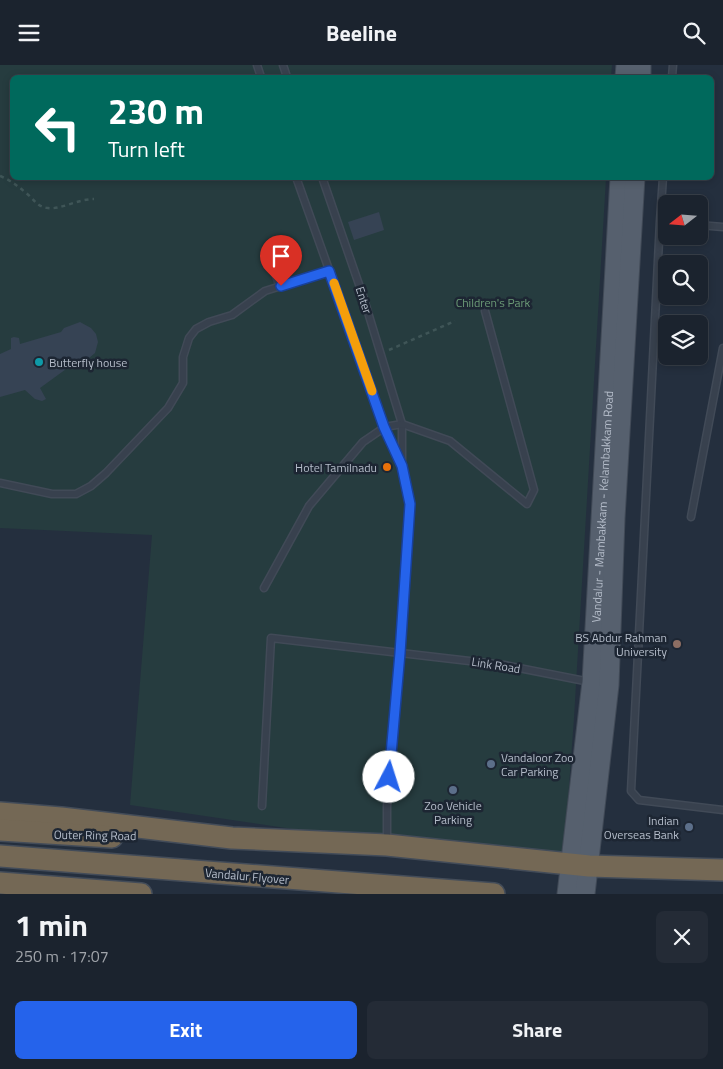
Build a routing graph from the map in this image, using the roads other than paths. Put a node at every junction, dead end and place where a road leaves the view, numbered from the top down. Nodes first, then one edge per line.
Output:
1 (297, 180) edge
2 (323, 180) edge
3 (620, 180) edge
4 (635, 180) edge
5 (663, 180) edge
6 (663, 195) edge
7 (708, 226) edge
8 (723, 227) edge
9 (662, 245) edge
10 (329, 271) junction
11 (485, 311) dead end
12 (723, 348) edge
13 (402, 424) junction
14 (384, 427) junction
15 (402, 466) junction
16 (0, 483) edge
17 (691, 517) dead end
18 (264, 588) dead end
19 (400, 653) junction
20 (592, 682) junction
21 (262, 806) dead end
22 (723, 810) edge
23 (0, 813) edge
24 (0, 830) edge
25 (191, 834) junction
26 (386, 845) junction
27 (0, 856) edge
28 (580, 865) junction
29 (723, 870) edge
30 (0, 883) edge
31 (141, 894) edge
32 (494, 894) edge
33 (566, 894) edge
34 (585, 894) edge

1 - 10 lane
2 - 13 lane, Enter
3 - 20 main road, Vandalur - Mambakkam - Kelambakkam Road
4 - 28 main road, Vandalur - Mambakkam - Kelambakkam Road
5 - 6 lane
7 - 8 lane
9 - 22 lane
10 - 14 lane
10 - 16 lane
11 - 13 lane
12 - 17 lane
13 - 14 lane
13 - 15 lane, Enter
14 - 15 lane
14 - 18 lane
15 - 19 lane
19 - 20 lane, Link Road
19 - 21 lane, Link Road
19 - 26 lane
20 - 28 main road, Vandalur - Mambakkam - Kelambakkam Road
23 - 25 highway
24 - 25 highway, Outer Ring Road
25 - 26 highway
26 - 28 highway
27 - 32 highway, Vandalur Flyover
28 - 29 highway
28 - 33 main road, Vandalur - Mambakkam - Kelambakkam Road
28 - 34 main road, Vandalur - Mambakkam - Kelambakkam Road
30 - 31 highway

